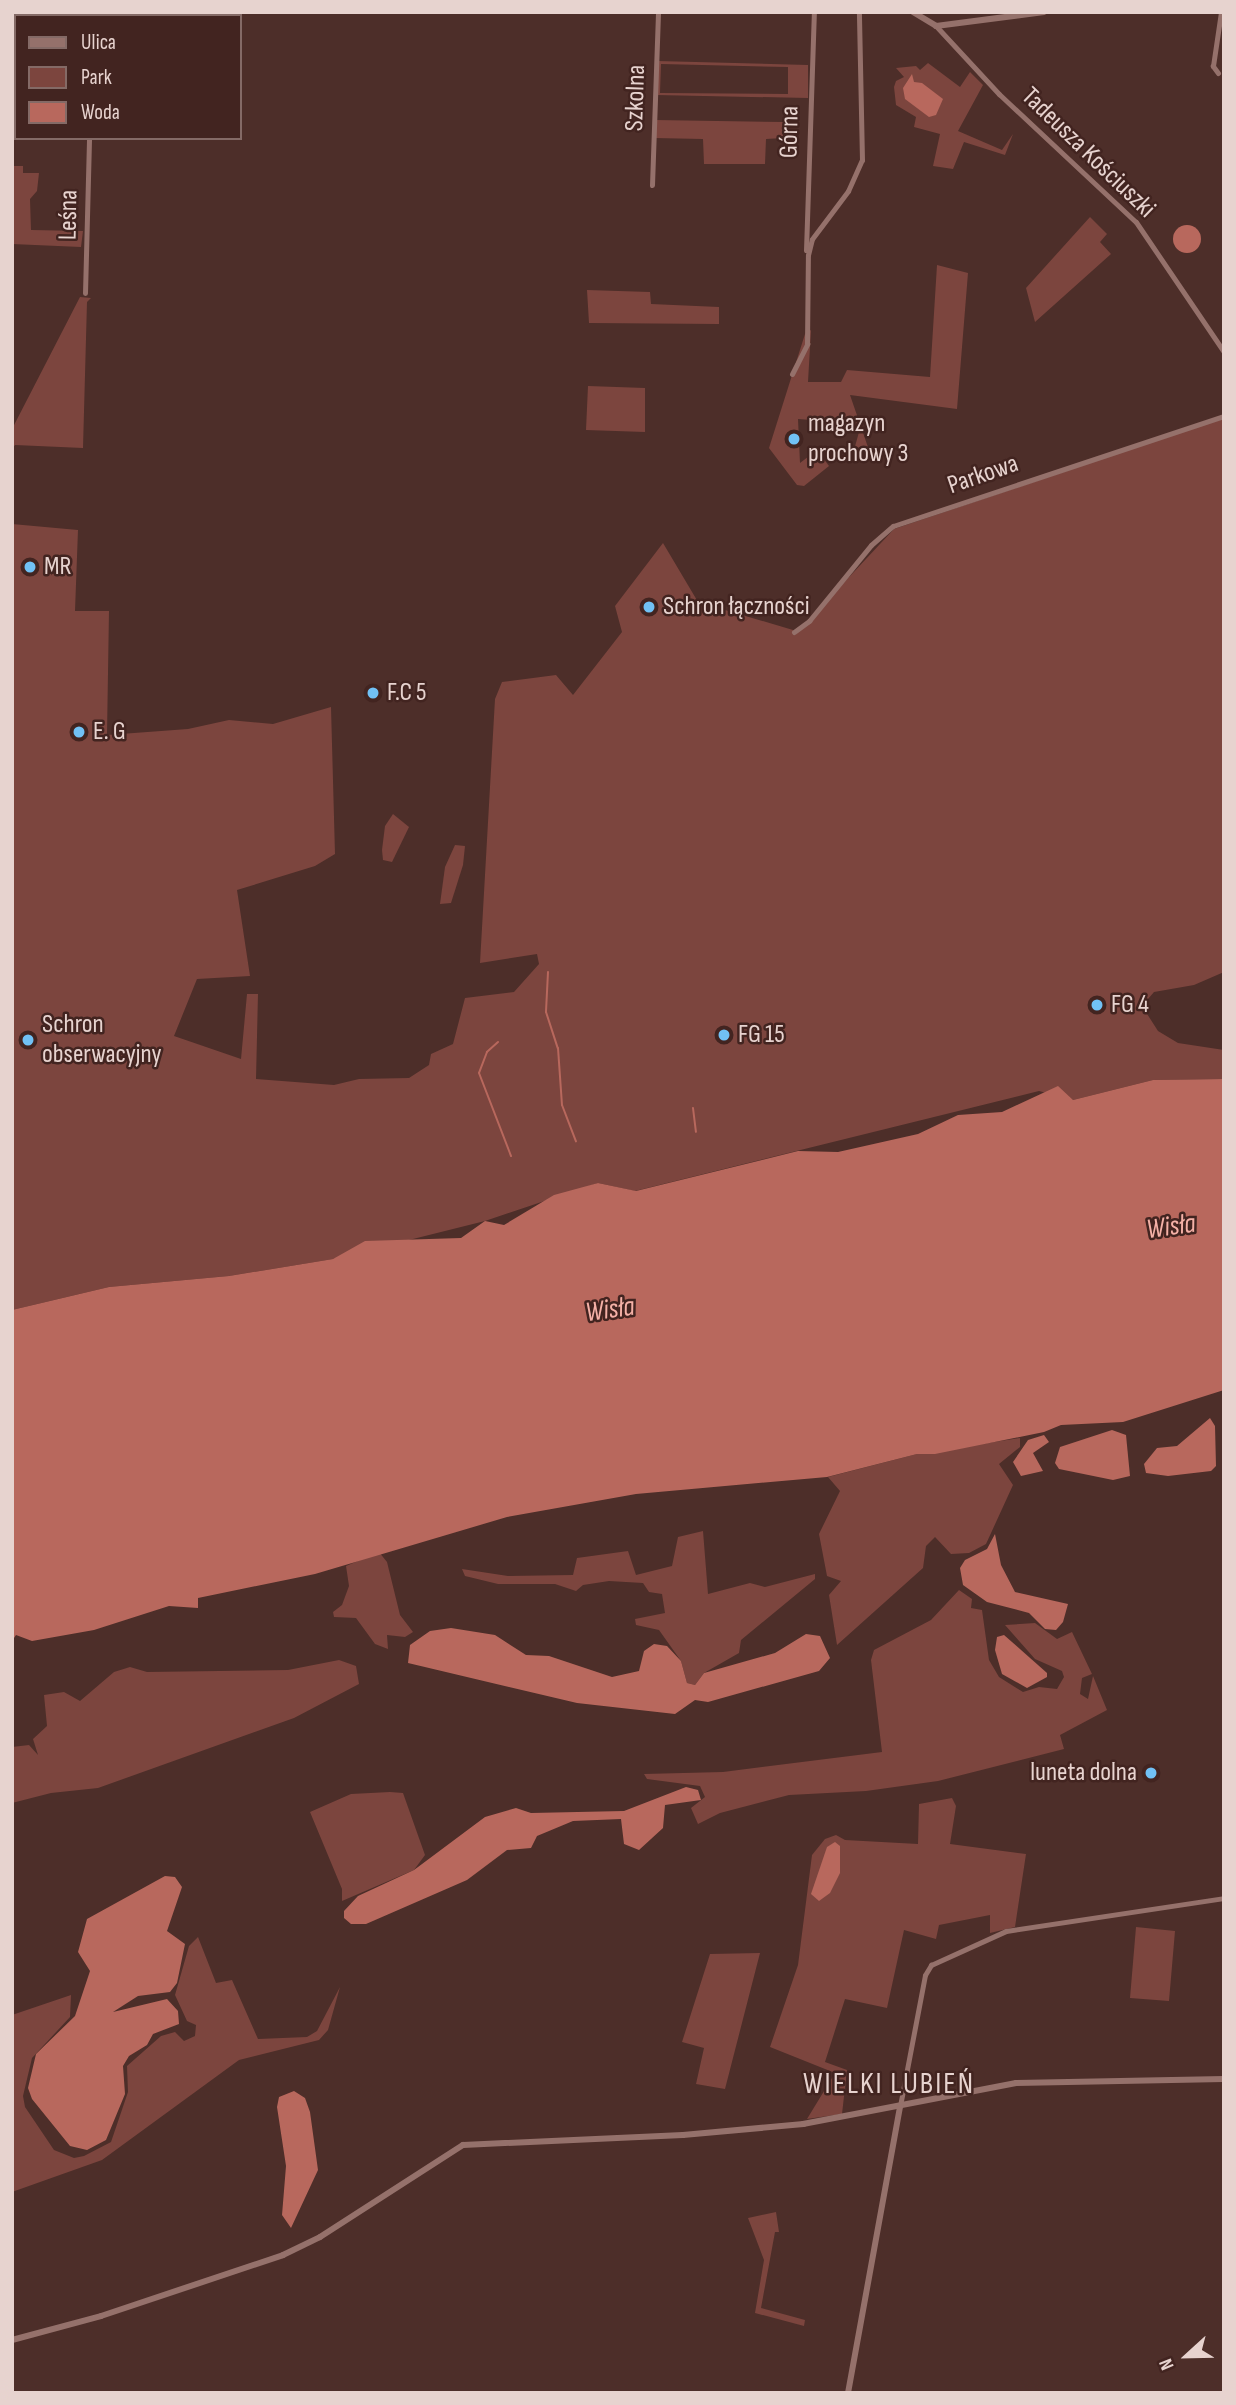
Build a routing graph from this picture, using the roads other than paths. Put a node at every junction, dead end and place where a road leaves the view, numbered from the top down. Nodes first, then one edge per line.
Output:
1 (658, 12) edge
2 (814, 12) edge
3 (859, 12) edge
4 (913, 12) edge
5 (1044, 12) edge
6 (1221, 12) edge
7 (1012, 14) edge
8 (936, 26) junction
9 (1218, 73) dead end
10 (89, 140) edge
11 (653, 186) dead end
12 (808, 252) junction
13 (85, 293) dead end
14 (1224, 352) edge
15 (792, 374) dead end
16 (1224, 416) edge
17 (794, 632) dead end
18 (1224, 1898) edge
19 (1224, 2079) edge
20 (900, 2106) junction
21 (12, 2340) edge
22 (848, 2393) edge

1 - 11 street, Szkolna
2 - 12 street, Górna
3 - 12 street
4 - 8 street
5 - 7 street
6 - 9 street
7 - 8 street
8 - 14 street, Tadeusza Kościuszki
10 - 13 street, Leśna
12 - 15 street, Górna
16 - 17 street, Parkowa
18 - 20 street
19 - 20 street
20 - 21 street
20 - 22 street

